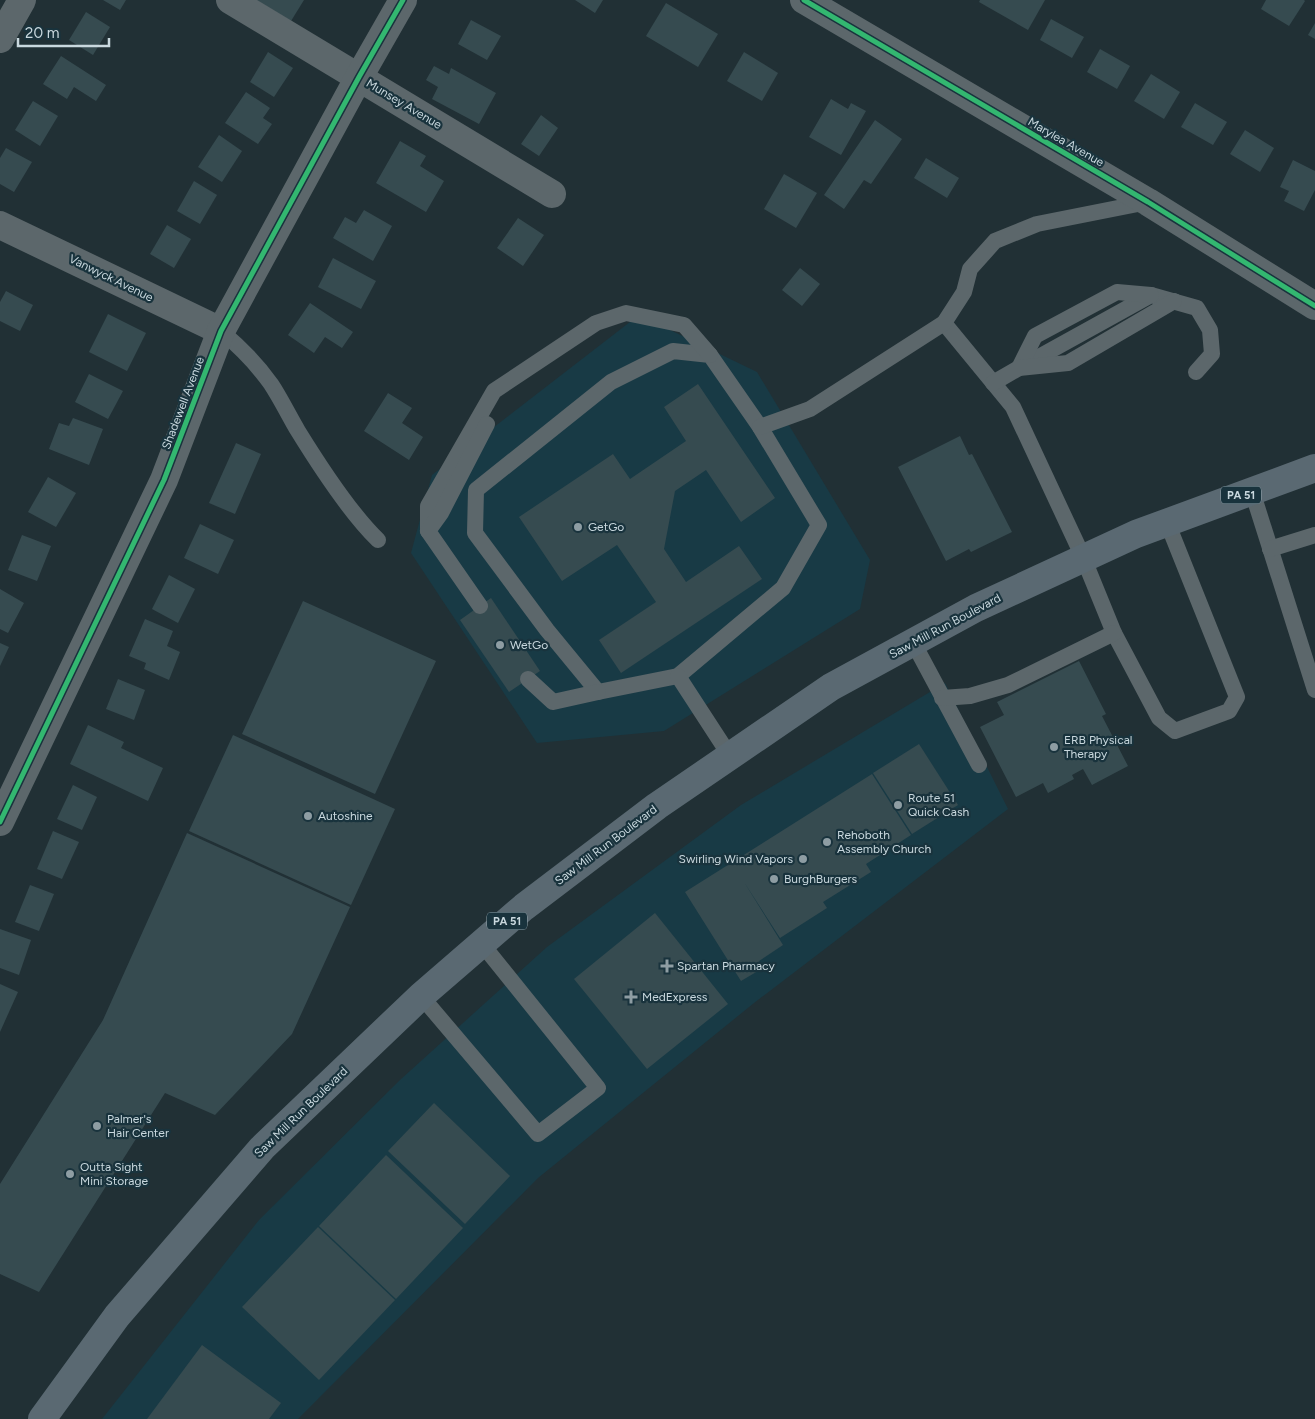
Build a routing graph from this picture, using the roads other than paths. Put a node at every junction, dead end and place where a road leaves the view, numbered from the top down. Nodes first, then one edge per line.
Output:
1 (22, 0) edge
2 (230, 0) edge
3 (404, 0) edge
4 (804, 0) edge
5 (837, 8) edge
6 (0, 39) edge
7 (359, 77) junction
8 (552, 194) dead end
9 (1148, 202) junction
10 (0, 225) edge
11 (1174, 301) junction
12 (1315, 306) edge
13 (944, 323) junction
14 (221, 331) junction
15 (710, 355) junction
16 (1019, 368) junction
17 (1196, 372) dead end
18 (993, 383) junction
19 (760, 428) junction
20 (1315, 468) edge
21 (1252, 491) junction
22 (1167, 522) junction
23 (1315, 534) edge
24 (378, 540) dead end
25 (1270, 549) junction
26 (1083, 557) junction
27 (480, 606) dead end
28 (1114, 633) junction
29 (913, 642) junction
30 (678, 676) junction
31 (528, 679) dead end
32 (1315, 690) edge
33 (598, 692) junction
34 (942, 698) junction
35 (730, 756) junction
36 (979, 766) dead end
37 (8, 786) edge
38 (0, 822) edge
39 (482, 944) junction
40 (421, 996) junction
41 (42, 1419) edge

1 - 6 street
2 - 7 street, Munsey Avenue
3 - 7 street, Shadewell Avenue
4 - 5 street, Marylea Avenue
5 - 9 street, Marylea Avenue
7 - 8 street, Munsey Avenue
7 - 14 street, Shadewell Avenue
9 - 12 street, Marylea Avenue
9 - 13 lane
10 - 14 street, Vanwyck Avenue
11 - 16 lane
11 - 16 lane
11 - 17 lane
13 - 18 lane
13 - 19 lane
14 - 24 lane
14 - 37 street, Shadewell Avenue
15 - 19 lane
15 - 27 lane
15 - 33 lane
16 - 18 lane
18 - 26 lane
19 - 30 lane
20 - 21 highway, Saw Mill Run Boulevard / PA 51
21 - 22 highway, Saw Mill Run Boulevard / PA 51
21 - 25 lane
22 - 26 highway, Saw Mill Run Boulevard / PA 51
22 - 28 lane
23 - 25 lane
25 - 32 lane
26 - 28 lane
26 - 29 highway, Saw Mill Run Boulevard / PA 51
28 - 34 lane
29 - 34 lane
29 - 35 highway, Saw Mill Run Boulevard / PA 51
30 - 33 lane
30 - 35 lane
31 - 33 lane
34 - 36 lane
35 - 39 highway, Saw Mill Run Boulevard / PA 51
37 - 38 street, Shadewell Avenue
39 - 40 highway, Saw Mill Run Boulevard / PA 51
39 - 40 lane
40 - 41 highway, Saw Mill Run Boulevard / PA 51

